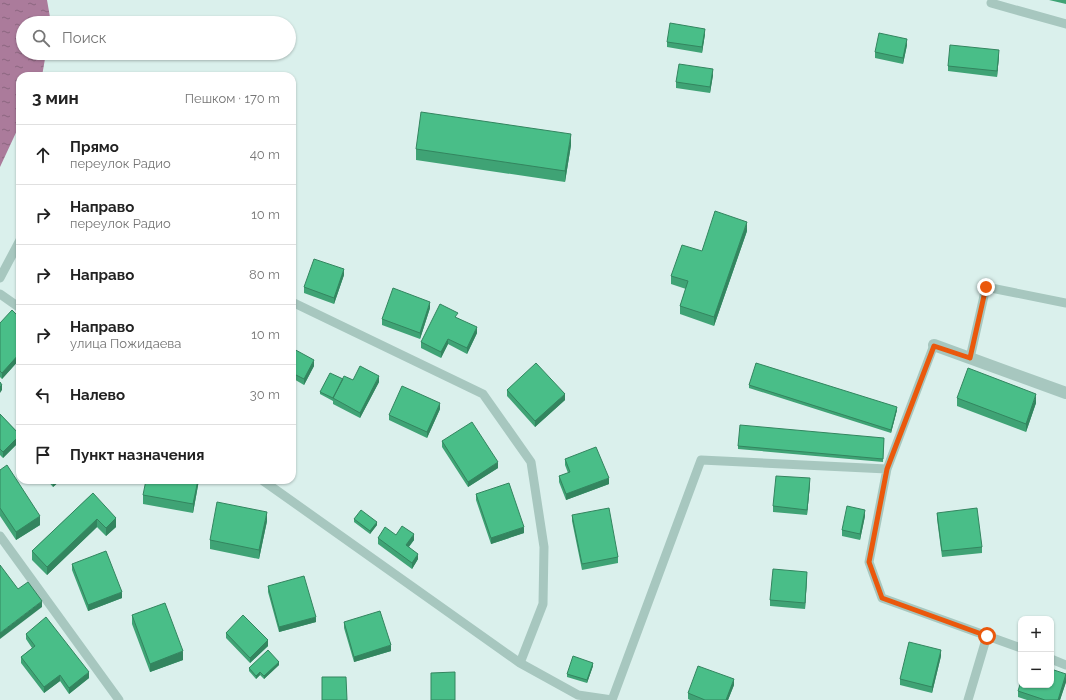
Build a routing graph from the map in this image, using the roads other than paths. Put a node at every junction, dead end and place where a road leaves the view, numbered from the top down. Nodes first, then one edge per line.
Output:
1 (991, 3) dead end
2 (1066, 24) edge
3 (16, 248) edge
4 (0, 278) edge
5 (0, 294) edge
6 (1066, 303) edge
7 (296, 304) edge
8 (16, 305) edge
9 (934, 346) joint
10 (970, 358) junction
11 (1066, 393) edge
12 (887, 469) junction
13 (268, 484) edge
14 (0, 536) edge
15 (987, 636) junction
16 (1018, 647) edge
17 (1054, 660) edge
18 (520, 663) junction
19 (1066, 665) edge
20 (119, 700) edge
21 (612, 700) edge
22 (968, 700) edge

1 - 2 lane
3 - 4 lane
5 - 8 lane
6 - 10 lane
7 - 18 lane
9 - 10 street
9 - 12 lane
10 - 11 street
12 - 15 lane
12 - 21 lane
13 - 18 lane
14 - 20 lane
15 - 16 lane
15 - 22 lane
17 - 19 lane
18 - 21 lane

